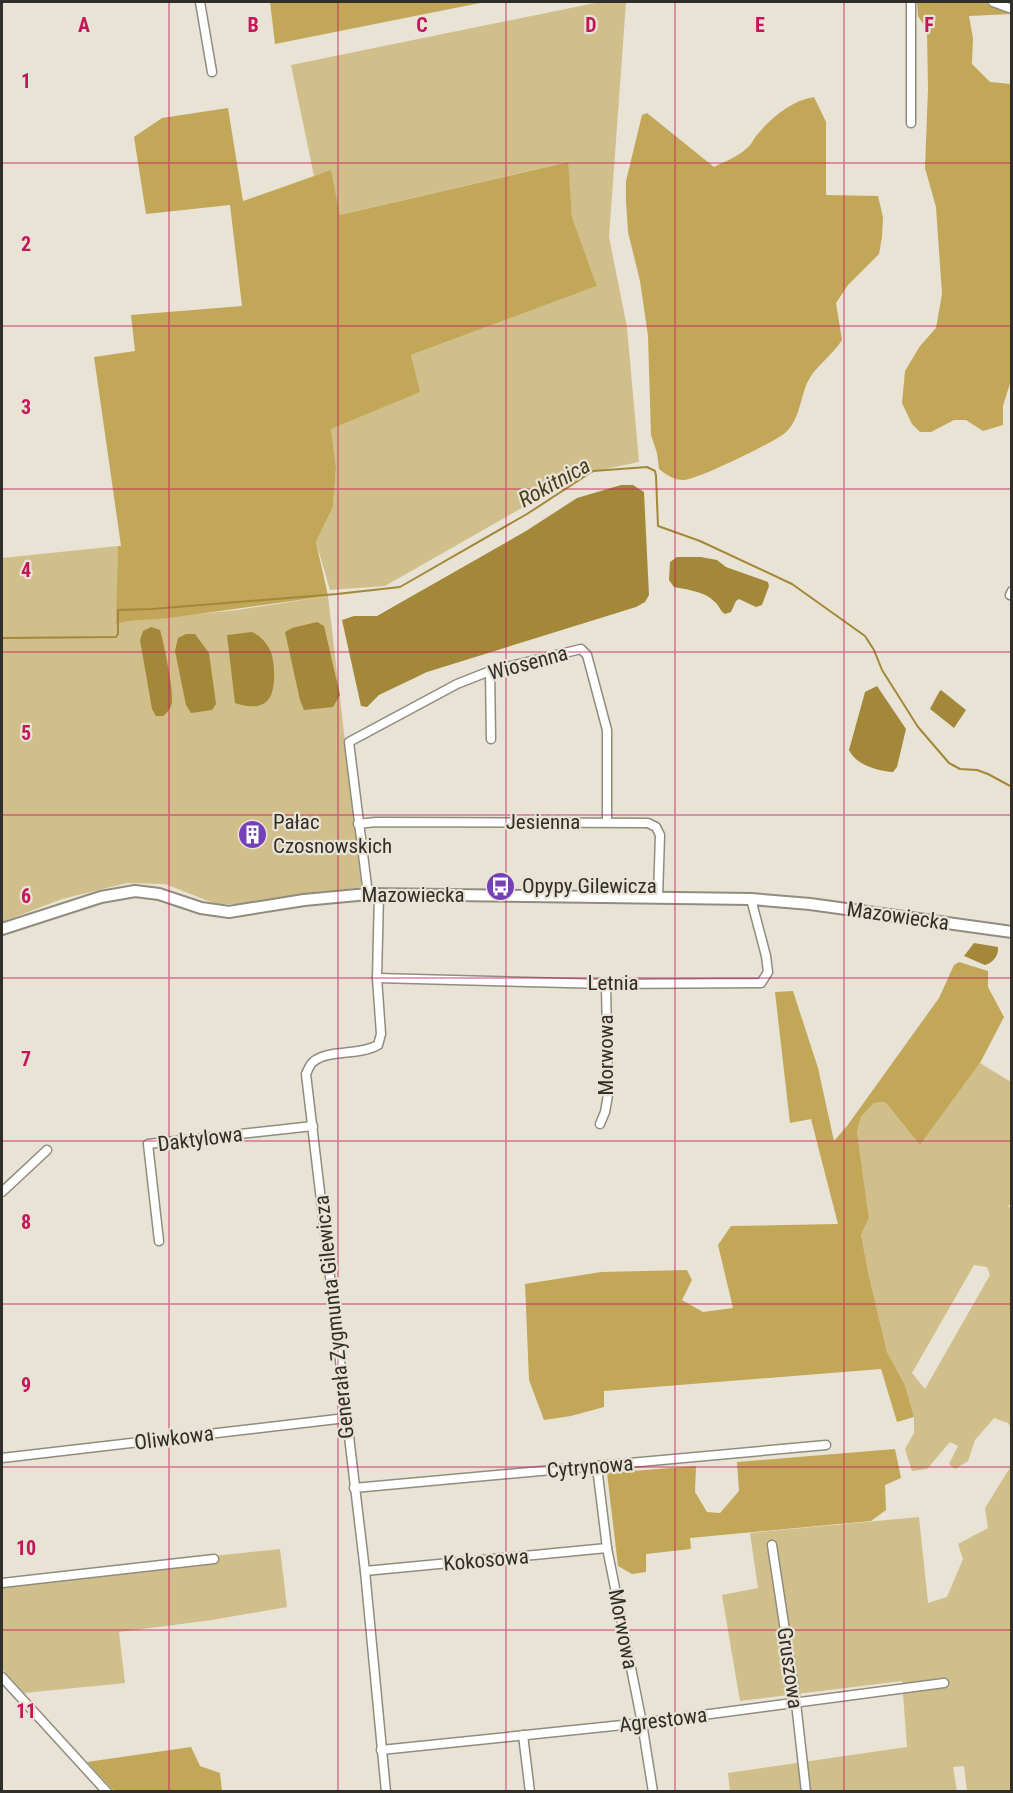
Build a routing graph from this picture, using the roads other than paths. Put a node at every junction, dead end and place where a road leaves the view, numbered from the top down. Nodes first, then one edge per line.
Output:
1 (200, 2) edge
2 (911, 2) edge
3 (993, 2) edge
4 (1011, 9) edge
5 (212, 72) dead end
6 (911, 123) dead end
7 (490, 671) junction
8 (491, 739) dead end
9 (349, 742) joint
10 (607, 822) junction
11 (358, 824) junction
12 (374, 894) junction
13 (658, 897) junction
14 (752, 899) junction
15 (2, 929) edge
16 (1011, 932) edge
17 (377, 978) junction
18 (606, 984) junction
19 (600, 1124) dead end
20 (313, 1126) junction
21 (47, 1150) dead end
22 (2, 1192) edge
23 (159, 1241) dead end
24 (345, 1418) junction
25 (826, 1446) dead end
26 (2, 1458) edge
27 (597, 1467) junction
28 (354, 1488) junction
29 (772, 1545) dead end
30 (607, 1548) junction
31 (214, 1559) dead end
32 (365, 1571) junction
33 (2, 1583) edge
34 (2, 1677) edge
35 (944, 1683) dead end
36 (796, 1703) junction
37 (642, 1723) junction
38 (523, 1735) junction
39 (381, 1750) junction
40 (107, 1791) edge
41 (386, 1791) edge
42 (530, 1791) edge
43 (653, 1791) edge
44 (806, 1791) edge

1 - 5 street
2 - 6 street
3 - 4 street
7 - 8 street
7 - 9 street, Wiosenna
7 - 10 street, Wiosenna
9 - 11 street, Generała Zygmunta Gilewicza
10 - 11 street, Jesienna
10 - 13 street, Jesienna
11 - 12 street, Generała Zygmunta Gilewicza
12 - 13 street, Mazowiecka
12 - 15 street, Mazowiecka
12 - 17 street, Generała Zygmunta Gilewicza
13 - 14 street, Mazowiecka
14 - 16 street, Mazowiecka
14 - 18 street, Letnia
17 - 18 street, Letnia
17 - 20 street, Generała Zygmunta Gilewicza
18 - 19 street, Morwowa
20 - 23 street, Daktylowa
20 - 24 street, Generała Zygmunta Gilewicza
21 - 22 street
24 - 26 street, Oliwkowa
24 - 28 street, Generała Zygmunta Gilewicza
25 - 27 street, Cytrynowa
27 - 28 street, Cytrynowa
27 - 30 street, Morwowa
28 - 32 street, Generała Zygmunta Gilewicza
29 - 36 street, Gruszowa
30 - 32 street, Kokosowa
30 - 37 street, Morwowa
31 - 33 street
32 - 39 street, Generała Zygmunta Gilewicza
34 - 40 street
35 - 36 street, Agrestowa
36 - 37 street, Agrestowa
36 - 44 street, Gruszowa
37 - 38 street, Agrestowa
37 - 43 street, Morwowa
38 - 39 street, Agrestowa
38 - 42 street
39 - 41 street, Generała Zygmunta Gilewicza

